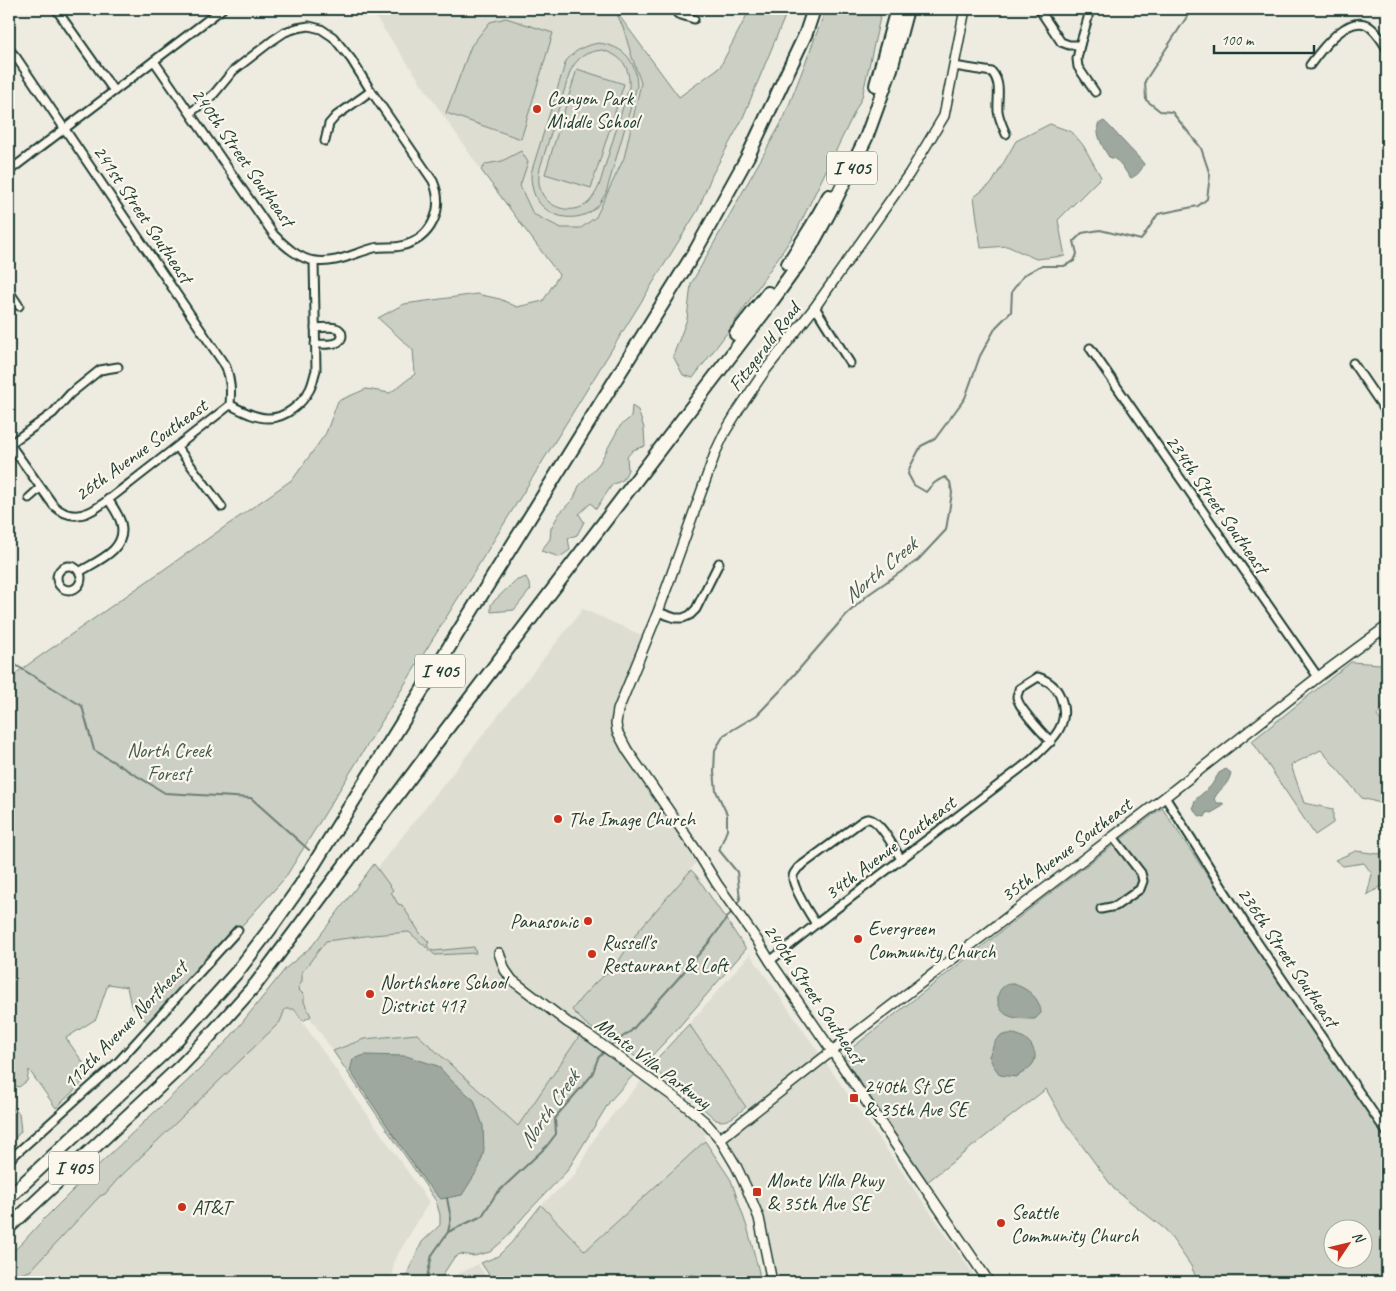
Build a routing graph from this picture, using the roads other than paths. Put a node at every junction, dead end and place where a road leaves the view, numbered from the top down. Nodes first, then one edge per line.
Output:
1 (56, 9) edge
2 (222, 9) edge
3 (674, 9) edge
4 (814, 9) edge
5 (897, 9) edge
6 (907, 9) edge
7 (965, 9) edge
8 (1039, 9) edge
9 (1088, 9) edge
10 (694, 19) dead end
11 (1080, 45) junction
12 (9, 49) edge
13 (1387, 49) edge
14 (154, 61) junction
15 (1310, 65) dead end
16 (954, 66) junction
17 (785, 76) junction
18 (371, 90) junction
19 (114, 91) junction
20 (1095, 92) dead end
21 (190, 113) junction
22 (64, 128) junction
23 (1006, 134) dead end
24 (325, 141) dead end
25 (9, 171) edge
26 (314, 261) junction
27 (9, 291) edge
28 (763, 299) junction
29 (19, 306) dead end
30 (815, 307) junction
31 (764, 312) junction
32 (315, 328) junction
33 (316, 344) junction
34 (1090, 348) dead end
35 (850, 363) dead end
36 (1354, 363) dead end
37 (118, 367) dead end
38 (230, 405) junction
39 (1387, 414) edge
40 (9, 444) edge
41 (177, 447) junction
42 (40, 488) junction
43 (29, 498) dead end
44 (108, 499) junction
45 (222, 507) dead end
46 (719, 563) dead end
47 (79, 572) dead end
48 (658, 612) junction
49 (1384, 628) edge
50 (1387, 639) edge
51 (1318, 677) junction
52 (616, 723) joint
53 (1050, 742) junction
54 (425, 753) junction
55 (1165, 797) junction
56 (1113, 836) junction
57 (901, 859) junction
58 (1101, 909) dead end
59 (816, 924) junction
60 (238, 930) dead end
61 (499, 953) dead end
62 (770, 961) junction
63 (832, 1051) junction
64 (138, 1107) junction
65 (1387, 1133) edge
66 (720, 1139) junction
67 (9, 1160) edge
68 (9, 1197) edge
69 (9, 1204) edge
70 (9, 1219) edge
71 (9, 1228) edge
72 (9, 1238) edge
73 (772, 1282) edge
74 (989, 1282) edge

1 - 19 street
2 - 14 street
3 - 10 street
4 - 17 highway, I 405
5 - 28 highway, I 405
6 - 31 highway, I 405
7 - 16 street, Fitzgerald Road
8 - 11 street
9 - 11 street
11 - 20 street
12 - 22 street, 241st Street Southeast
13 - 15 street
14 - 19 street
14 - 21 street, 240th Street Southeast
16 - 23 street
16 - 30 street, Fitzgerald Road
17 - 68 highway, I 405
17 - 69 highway, I 405
18 - 21 street
18 - 24 street
18 - 26 street
19 - 22 street
21 - 26 street, 240th Street Southeast
22 - 25 street
22 - 38 street, 241st Street Southeast
26 - 32 street
27 - 29 street
28 - 31 highway
28 - 54 highway, I 405
30 - 35 street
30 - 48 street, Fitzgerald Road
31 - 54 highway, I 405
32 - 33 street
32 - 33 street
33 - 38 street
34 - 51 street, 234th Street Southeast
36 - 39 street
37 - 40 street
38 - 41 street, 26th Avenue Southeast
40 - 42 street
41 - 44 street, 26th Avenue Southeast
41 - 45 street
42 - 43 street
42 - 44 street, 26th Avenue Southeast
44 - 47 street
46 - 48 street
48 - 52 street, Fitzgerald Road
49 - 50 street
49 - 51 street, 35th Avenue Southeast
51 - 55 street, 35th Avenue Southeast
52 - 62 street, 240th Street Southeast
53 - 53 street, 34th Avenue Southeast
53 - 57 street, 34th Avenue Southeast
54 - 64 highway, I 405
54 - 70 highway, I 405
55 - 56 street, 35th Avenue Southeast
55 - 65 street, 236th Street Southeast
56 - 58 street
56 - 63 street, 35th Avenue Southeast
57 - 59 street, 34th Avenue Southeast
57 - 59 street
59 - 62 street, 34th Avenue Southeast
60 - 67 street, 112th Avenue Northeast
61 - 66 street, Monte Villa Parkway
62 - 63 street, 240th Street Southeast
63 - 66 street, 35th Avenue Southeast
63 - 74 street, 240th Street Southeast
64 - 71 highway, I 405
64 - 72 highway
66 - 73 street, Monte Villa Parkway

